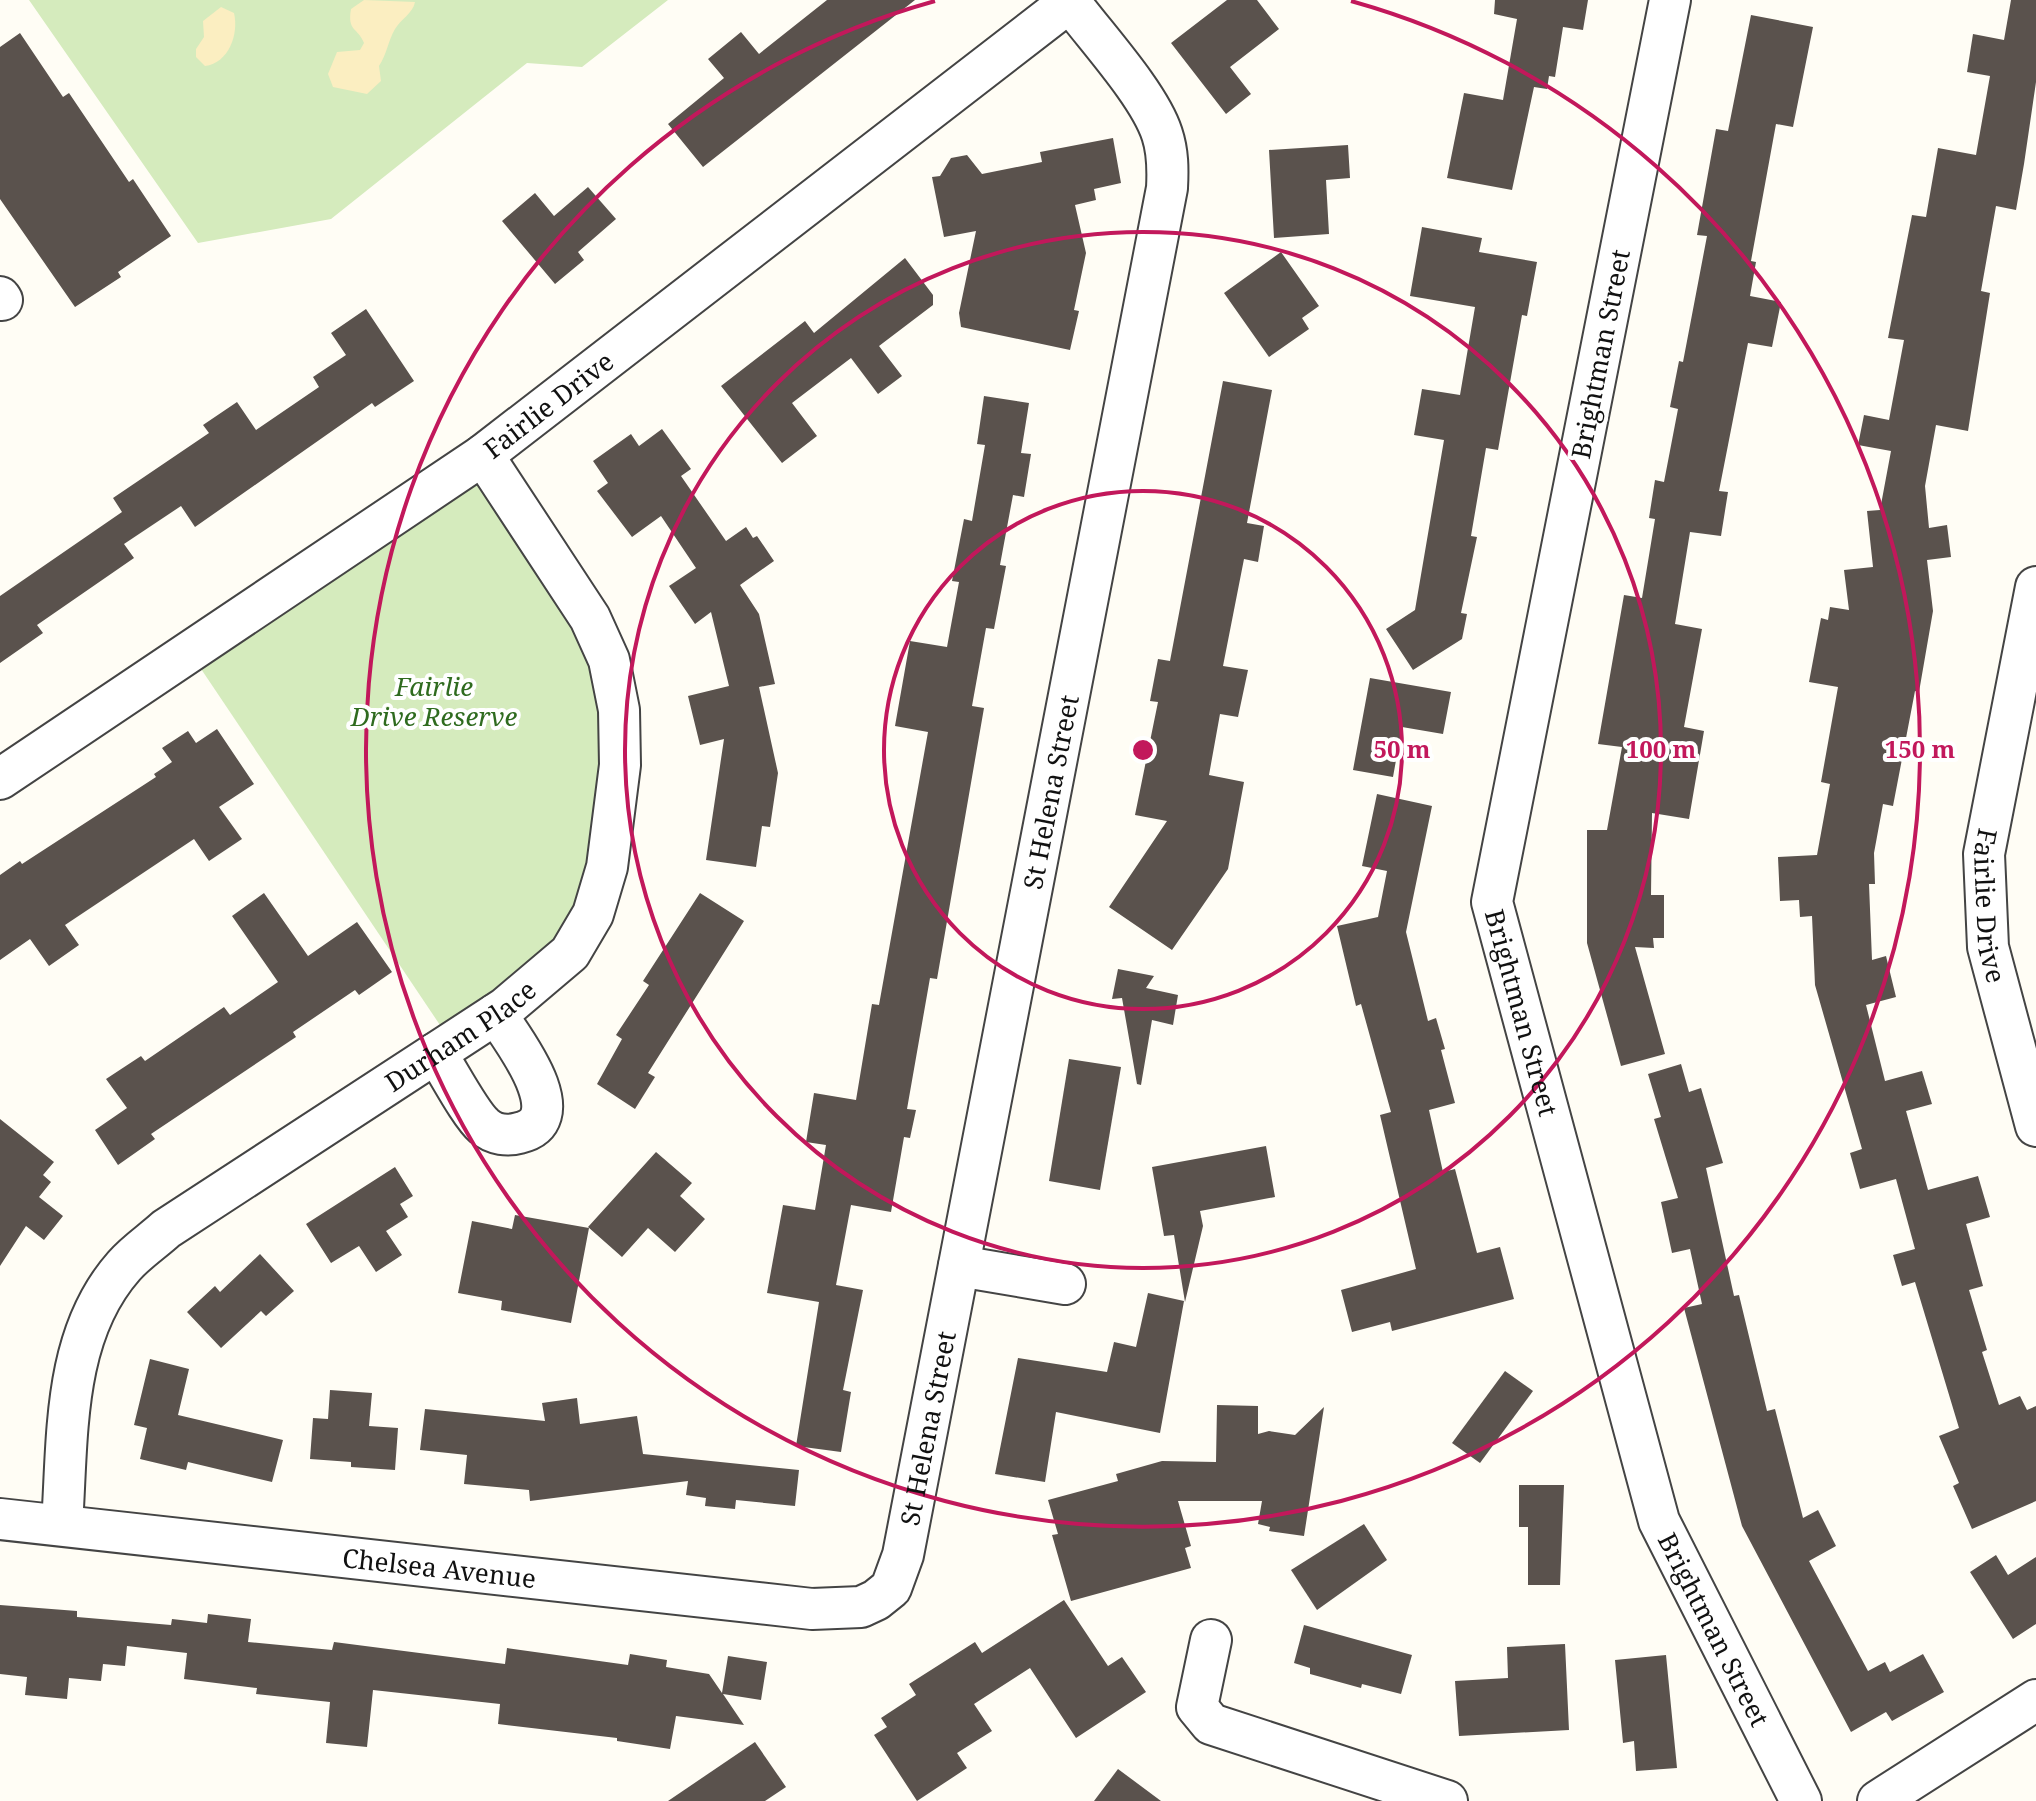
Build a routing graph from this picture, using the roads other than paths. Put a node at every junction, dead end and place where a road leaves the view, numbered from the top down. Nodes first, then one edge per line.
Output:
1 (1670, 0) edge
2 (1071, 1) edge
3 (483, 455) junction
4 (2036, 587) edge
5 (0, 779) edge
6 (496, 1014) junction
7 (436, 1053) junction
8 (2036, 1126) edge
9 (959, 1266) junction
10 (1065, 1284) dead end
11 (0, 1519) edge
12 (62, 1525) junction
13 (876, 1600) joint
14 (1211, 1640) dead end
15 (2036, 1700) edge
16 (1447, 1801) edge
17 (1801, 1801) edge
18 (1878, 1801) edge

1 - 17 street, Brightman Street
2 - 3 street, Fairlie Drive
2 - 9 street, St Helena Street
3 - 5 street, Fairlie Drive
3 - 6 street, Durham Place
4 - 8 street, Fairlie Drive
6 - 7 street, Durham Place
6 - 7 street
7 - 12 street, Durham Place
9 - 10 street
9 - 13 street, St Helena Street
11 - 12 street, Chelsea Avenue
12 - 13 street, Chelsea Avenue
14 - 16 street
15 - 18 street

